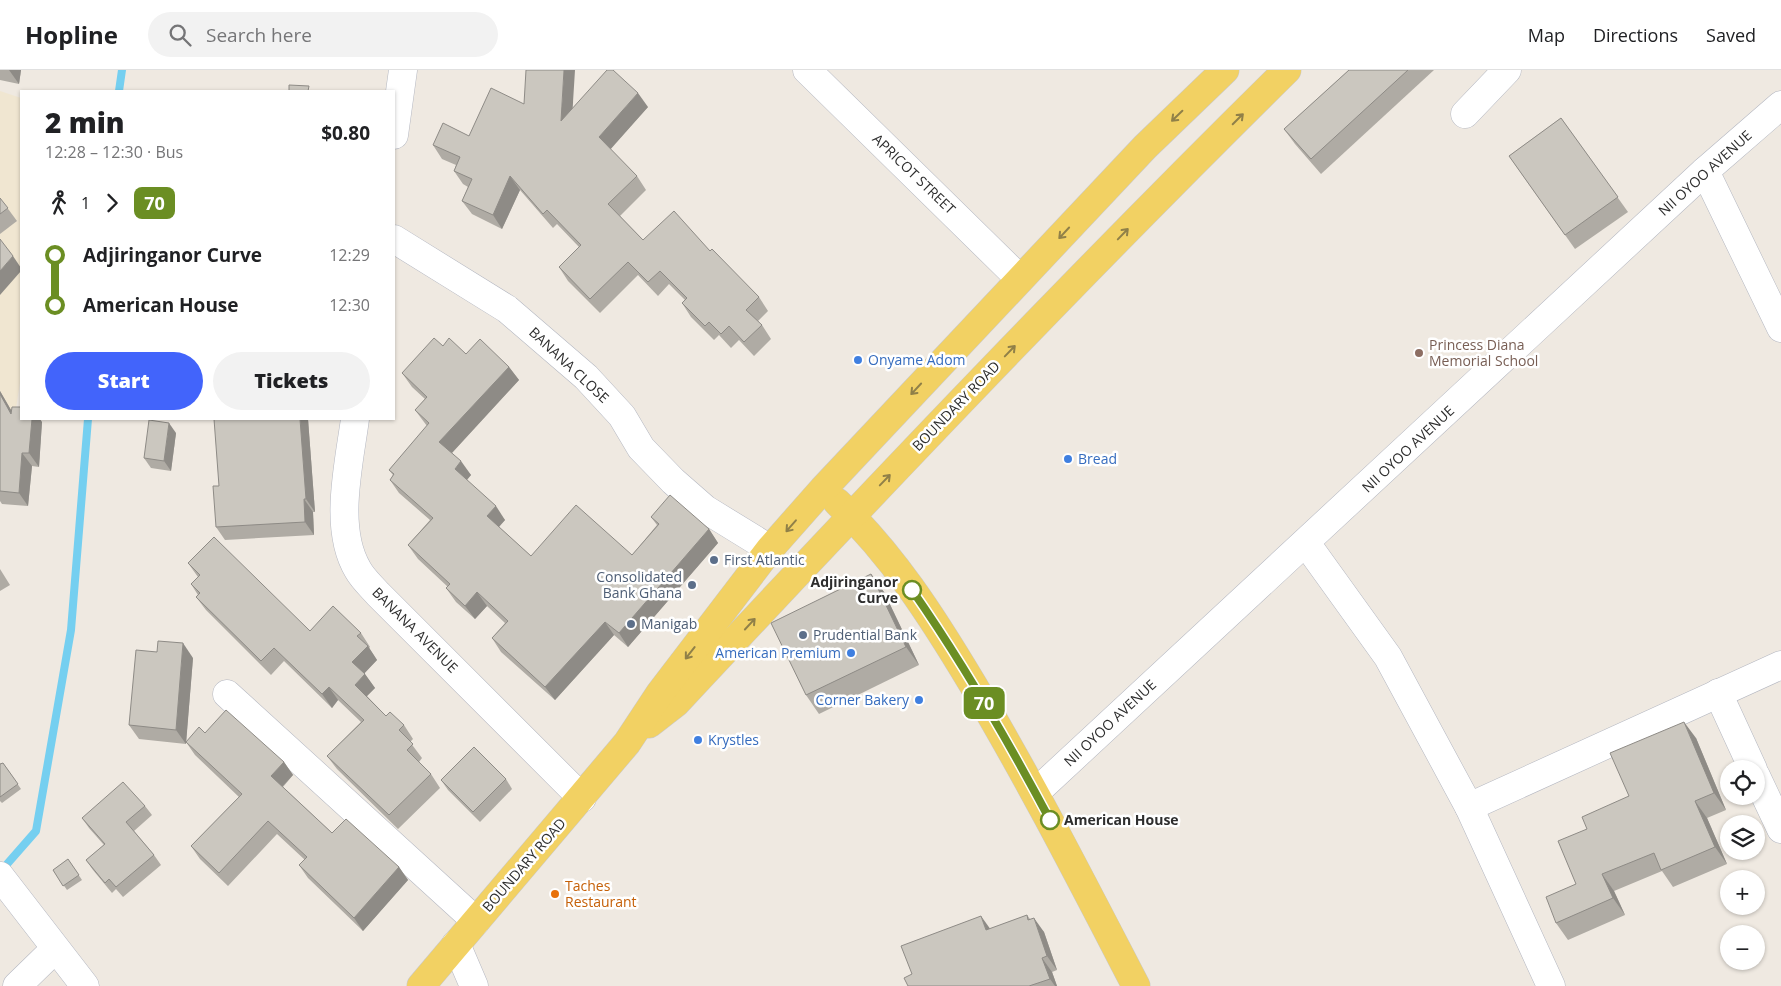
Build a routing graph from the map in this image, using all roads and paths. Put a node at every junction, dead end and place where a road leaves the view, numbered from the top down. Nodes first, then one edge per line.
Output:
1 (403, 70) edge
2 (1225, 70) edge
3 (1287, 70) edge
4 (1507, 70) edge
5 (811, 71) edge
6 (1781, 105) edge
7 (1465, 114) dead end
8 (395, 128) edge
9 (1705, 171) junction
10 (395, 240) edge
11 (1020, 279) junction
12 (1781, 328) edge
13 (355, 420) edge
14 (823, 489) junction
15 (851, 515) junction
16 (1306, 543) junction
17 (770, 550) junction
18 (1781, 665) edge
19 (1718, 693) junction
20 (227, 694) dead end
21 (627, 743) junction
22 (1749, 760) edge
23 (1035, 793) junction
24 (1765, 795) edge
25 (582, 798) junction
26 (1469, 808) junction
27 (1781, 829) edge
28 (0, 876) edge
29 (476, 922) junction
30 (456, 944) junction
31 (55, 949) junction
32 (17, 986) edge
33 (85, 986) edge
34 (421, 986) edge
35 (474, 986) edge
36 (1136, 986) edge
37 (1551, 986) edge

1 - 8 street
2 -> 11 main road, BOUNDARY ROAD
15 -> 3 main road, BOUNDARY ROAD
4 - 7 street
5 - 11 street, APRICOT STREET
6 - 9 street, NII OYOO AVENUE
9 - 12 street
9 - 16 street, NII OYOO AVENUE
10 - 17 street, BANANA CLOSE
11 -> 14 main road, BOUNDARY ROAD
13 - 25 street, BANANA AVENUE
14 - 15 main road
14 -> 17 main road, BOUNDARY ROAD
21 -> 15 main road, BOUNDARY ROAD
15 - 23 main road
16 - 23 street, NII OYOO AVENUE
16 - 26 street
17 -> 21 main road, BOUNDARY ROAD
18 - 19 street
19 - 22 street
19 - 26 street
20 - 29 street
21 - 25 main road, BOUNDARY ROAD
23 - 36 main road
24 - 27 street
25 - 29 main road, BOUNDARY ROAD
26 - 37 street
28 - 31 street
29 - 30 main road, BOUNDARY ROAD
30 - 34 main road, BOUNDARY ROAD
30 - 35 street
31 - 32 street
31 - 33 street

